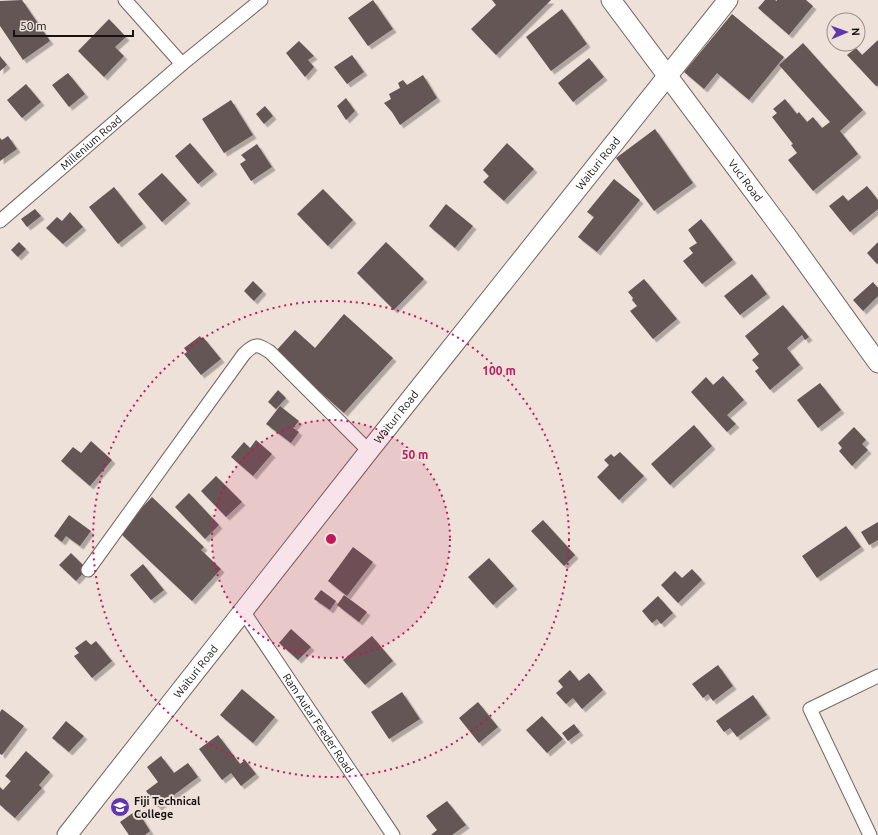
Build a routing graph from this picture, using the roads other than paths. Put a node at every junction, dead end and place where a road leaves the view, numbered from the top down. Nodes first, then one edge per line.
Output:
1 (125, 0) edge
2 (261, 0) edge
3 (611, 0) edge
4 (728, 0) edge
5 (182, 64) junction
6 (667, 76) junction
7 (0, 221) edge
8 (878, 363) edge
9 (369, 451) junction
10 (88, 570) dead end
11 (243, 611) junction
12 (878, 676) edge
13 (67, 835) edge
14 (393, 835) edge
15 (870, 835) edge

1 - 5 street
2 - 5 street, Millenium Road
3 - 6 main road, Vuci Road
4 - 6 main road, Waituri Road
5 - 7 street, Millenium Road
6 - 8 main road, Vuci Road
6 - 9 main road, Waituri Road
9 - 10 street
9 - 11 main road, Waituri Road
11 - 13 main road, Waituri Road
11 - 14 street, Ram Autar Feeder Road
12 - 15 street

